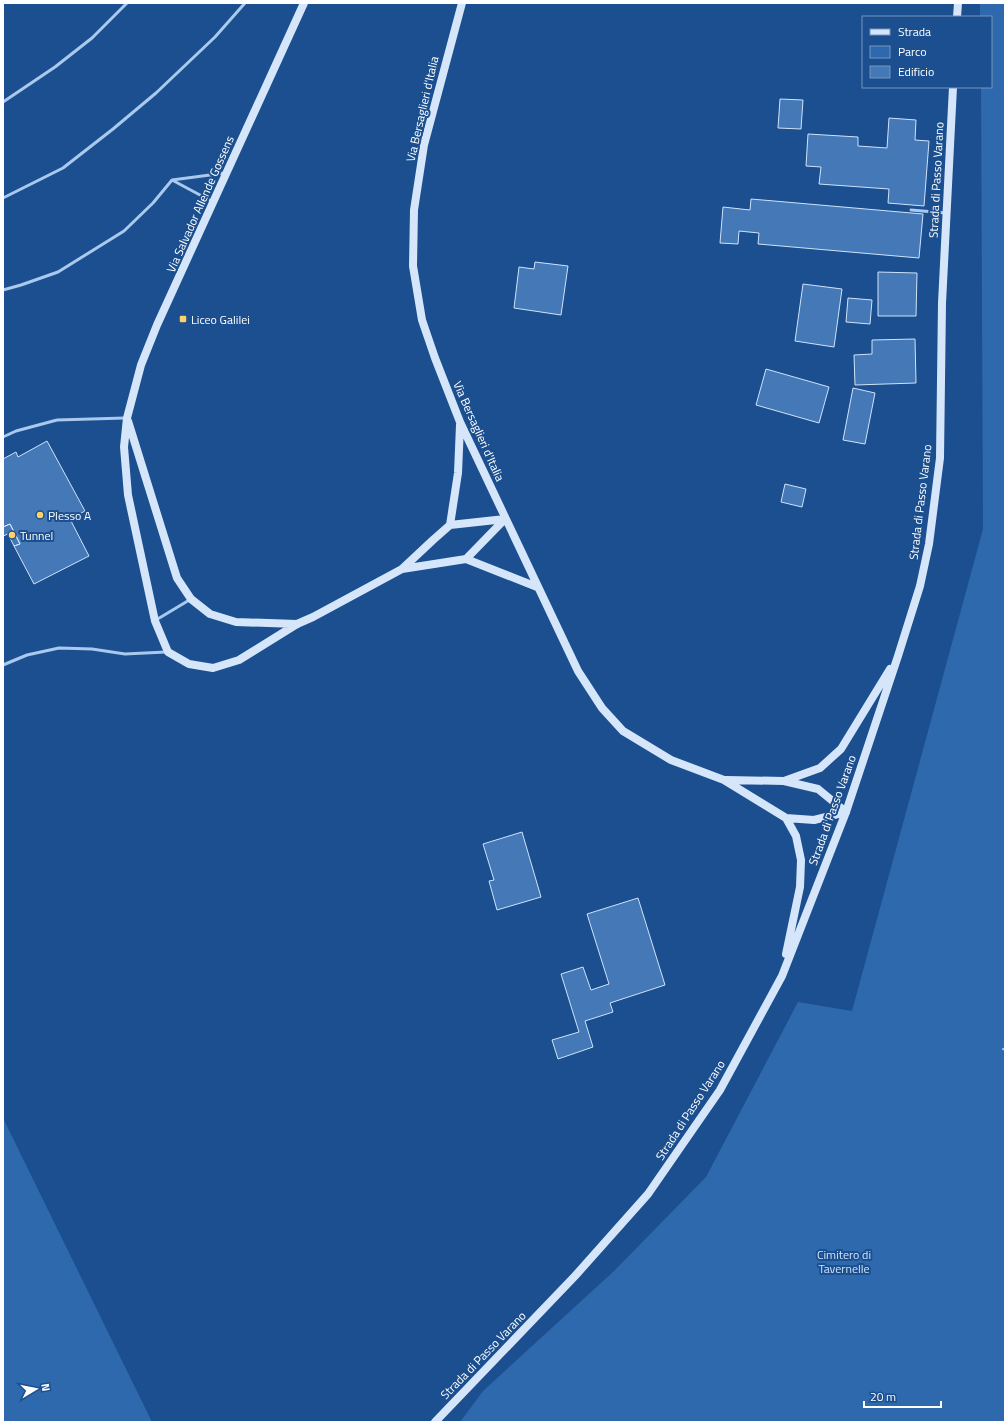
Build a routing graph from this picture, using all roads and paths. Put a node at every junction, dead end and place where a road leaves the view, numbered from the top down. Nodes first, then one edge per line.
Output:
1 (126, 3) edge
2 (245, 3) edge
3 (304, 3) edge
4 (462, 3) edge
5 (958, 3) edge
6 (957, 16) edge
7 (953, 88) edge
8 (3, 102) edge
9 (227, 173) junction
10 (172, 180) junction
11 (3, 198) edge
12 (214, 202) junction
13 (911, 210) dead end
14 (946, 213) junction
15 (3, 290) edge
16 (127, 418) junction
17 (460, 422) junction
18 (3, 437) edge
19 (505, 519) junction
20 (450, 525) junction
21 (466, 559) junction
22 (402, 569) junction
23 (537, 586) junction
24 (191, 599) junction
25 (155, 621) junction
26 (297, 624) junction
27 (168, 652) junction
28 (898, 656) junction
29 (3, 665) edge
30 (724, 780) junction
31 (784, 781) junction
32 (846, 812) junction
33 (786, 818) junction
34 (782, 976) junction
35 (1005, 1044) edge
36 (1003, 1050) dead end
37 (435, 1422) edge

1 - 8 lane
2 - 11 lane
3 - 9 street, Via Salvador Allende Gossens
4 - 17 street, Via Bersaglieri d'Italia
5 - 6 street
7 - 14 street, Strada di Passo Varano
9 - 10 lane
9 - 12 street, Via Salvador Allende Gossens
10 - 12 lane
10 - 15 lane
12 - 16 street, Via Salvador Allende Gossens
13 - 14 lane
14 - 28 street, Strada di Passo Varano
16 - 18 lane
16 - 24 street
16 - 25 street, Via Salvador Allende Gossens
17 - 19 street, Via Bersaglieri d'Italia
17 - 20 street
19 - 20 street
19 - 21 street
19 - 23 street, Via Bersaglieri d'Italia
20 - 22 street
21 - 22 street
21 - 23 street
22 - 26 street
23 - 30 street, Via Bersaglieri d'Italia
24 - 25 lane
24 - 26 street
25 - 27 street, Via Salvador Allende Gossens
26 - 27 street
27 - 29 lane
28 - 31 street, Via Bersaglieri d'Italia
28 - 32 street, Strada di Passo Varano
30 - 31 street, Via Bersaglieri d'Italia
30 - 33 street, Via Bersaglieri d'Italia
31 - 32 street, Via Bersaglieri d'Italia
32 - 33 street, Via Bersaglieri d'Italia
32 - 34 street, Strada di Passo Varano
33 - 34 street, Via Bersaglieri d'Italia
34 - 37 street, Strada di Passo Varano
35 - 36 path

